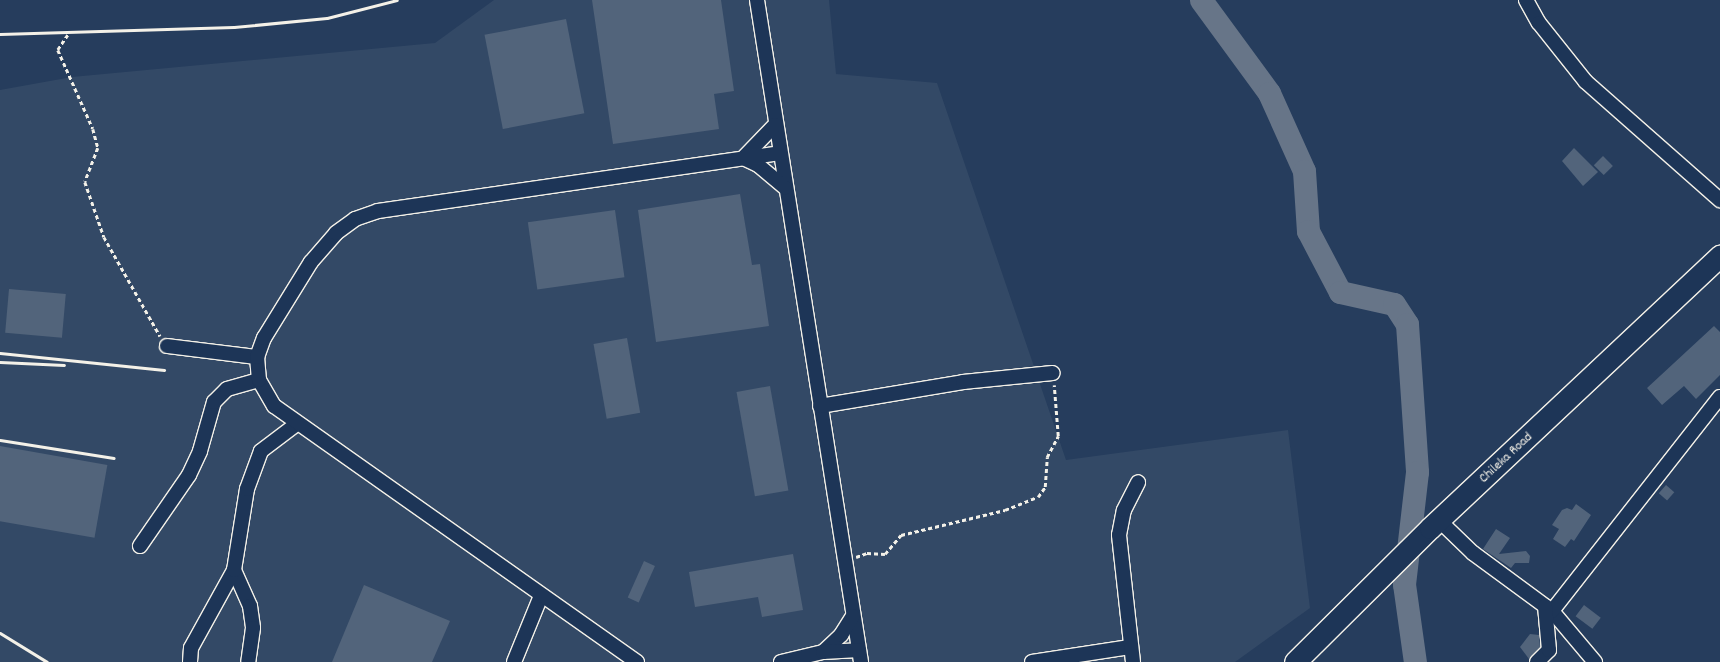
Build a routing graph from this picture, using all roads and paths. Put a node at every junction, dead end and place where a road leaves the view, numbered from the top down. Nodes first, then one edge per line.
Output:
1 (757, 0) edge
2 (1526, 0) edge
3 (68, 35) dead end
4 (776, 126) junction
5 (780, 153) junction
6 (743, 158) junction
7 (785, 188) junction
8 (1720, 200) edge
9 (1720, 256) edge
10 (1720, 272) edge
11 (167, 346) joint
12 (257, 357) junction
13 (1053, 373) joint
14 (259, 380) junction
15 (1720, 398) edge
16 (820, 406) junction
17 (298, 423) junction
18 (1138, 482) dead end
19 (1436, 533) junction
20 (140, 546) dead end
21 (844, 562) junction
22 (234, 570) junction
23 (1396, 570) junction
24 (541, 596) junction
25 (1549, 608) junction
26 (853, 616) junction
27 (1130, 647) junction
28 (823, 652) junction
29 (860, 656) edge
30 (628, 660) edge
31 (1593, 661) edge
32 (190, 662) edge
33 (248, 662) edge
34 (514, 662) edge
35 (781, 662) edge
36 (839, 662) edge
37 (1032, 662) edge
38 (1133, 662) edge
39 (1295, 662) edge
40 (1315, 662) edge
41 (1537, 662) edge

1 - 4 street
2 - 8 street
3 - 11 path
4 - 5 street
4 - 6 street
5 - 6 street
5 - 7 street
6 - 7 street
6 - 12 street
7 - 16 street
9 - 19 highway, Chileka Road
10 - 19 highway, Chileka Road
11 - 12 street
12 - 14 street
13 - 16 street
13 - 21 path
14 - 17 street
14 - 20 street
15 - 25 street
16 - 21 street
17 - 22 street
17 - 24 street
18 - 27 street
19 - 23 highway, Chileka Road
19 - 25 street
21 - 26 street
22 - 32 street
22 - 33 street
23 - 39 highway, Chileka Road
23 - 40 highway
24 - 30 street
24 - 34 street
25 - 31 street
25 - 41 street
26 - 28 street
26 - 29 street
27 - 37 street
27 - 38 street
28 - 29 street
28 - 35 street
28 - 36 street

